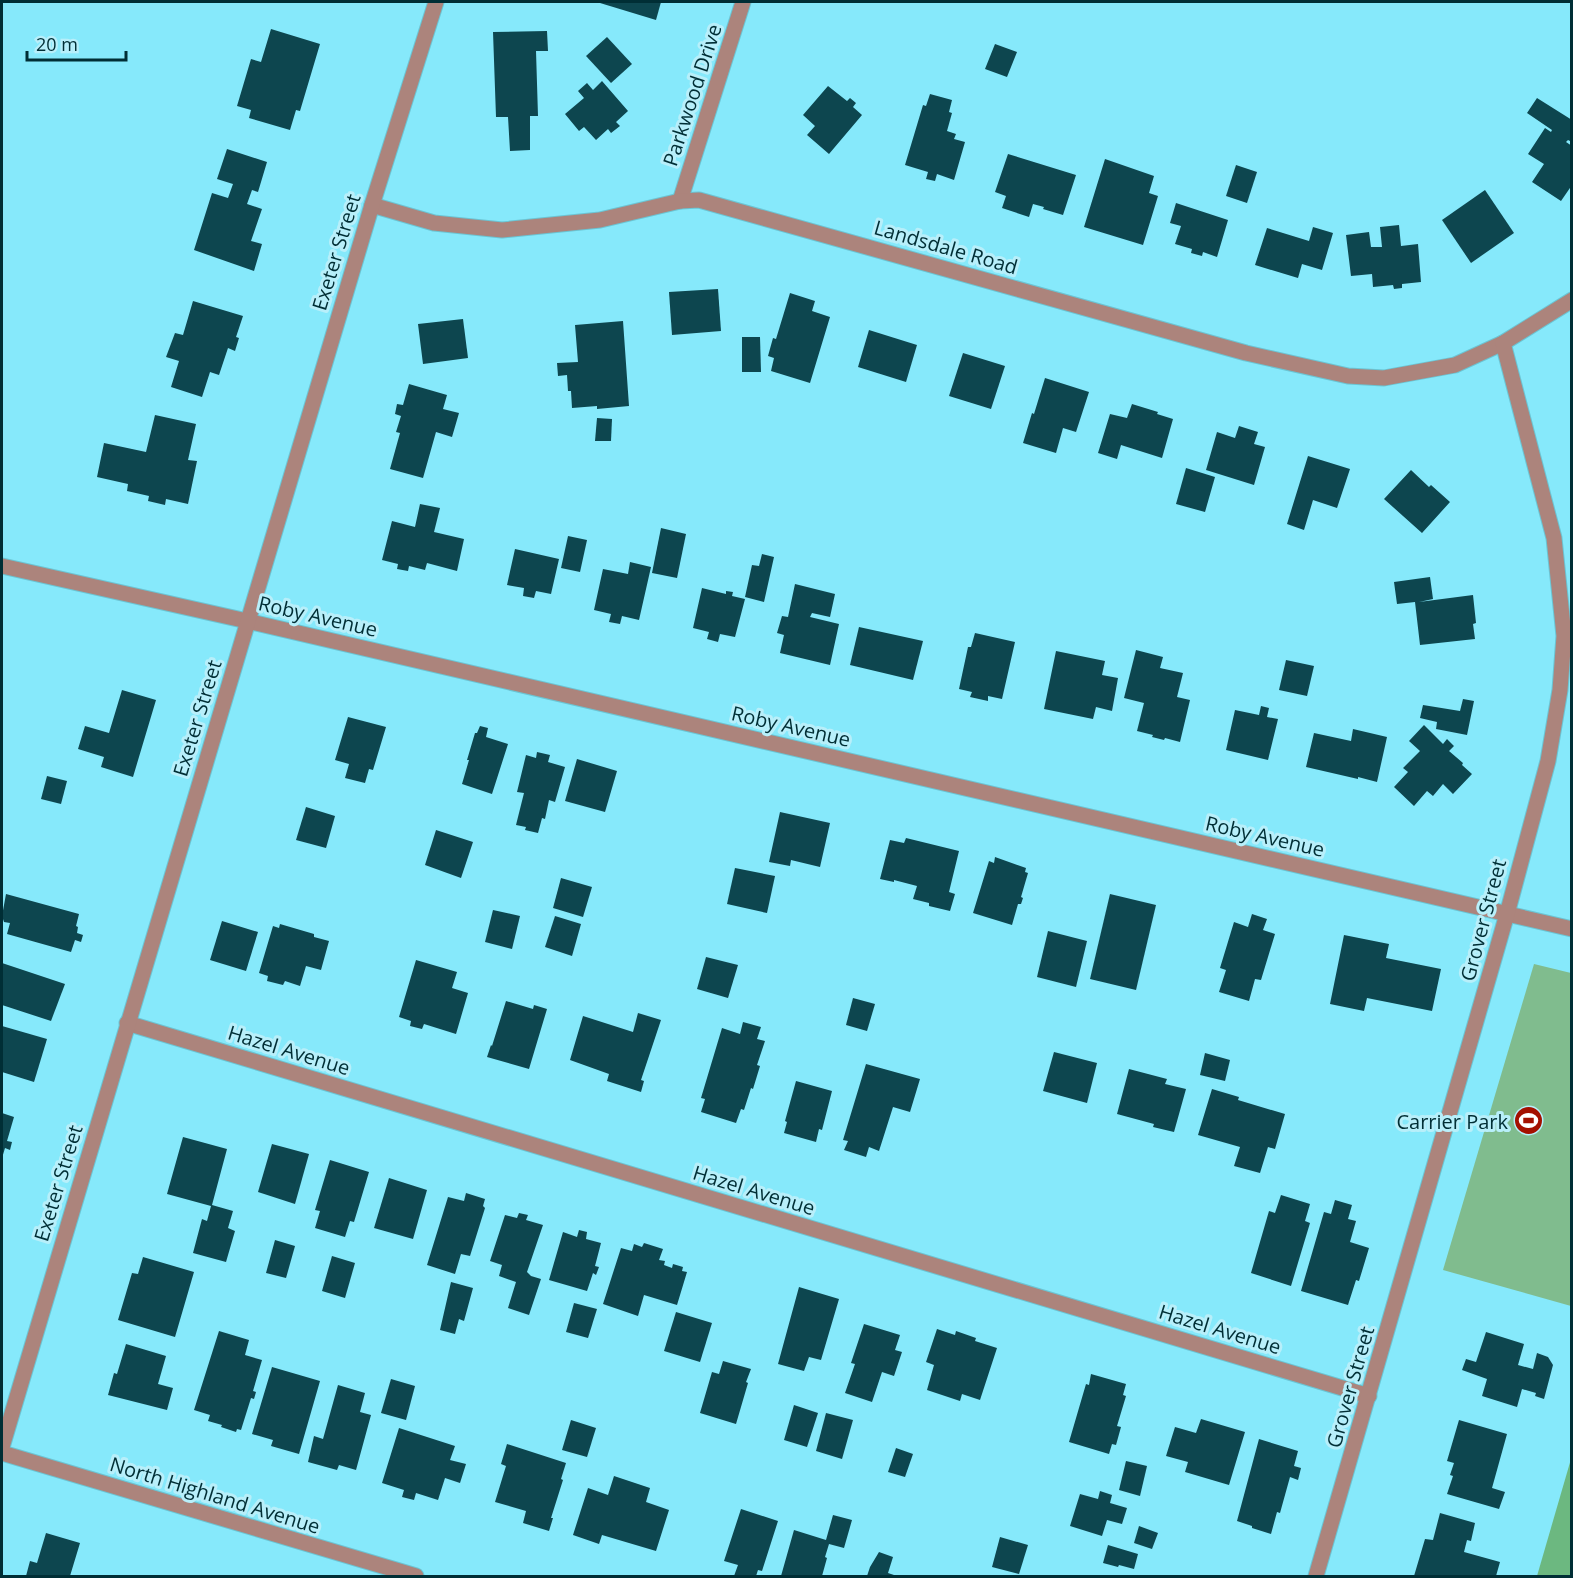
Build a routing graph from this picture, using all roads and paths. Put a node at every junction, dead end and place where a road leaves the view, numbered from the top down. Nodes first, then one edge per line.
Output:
1 (436, 2) edge
2 (743, 2) edge
3 (680, 201) junction
4 (372, 205) junction
5 (1572, 300) edge
6 (1503, 343) junction
7 (2, 566) edge
8 (247, 621) junction
9 (1507, 914) junction
10 (1572, 929) edge
11 (127, 1023) junction
12 (1369, 1396) junction
13 (2, 1447) edge
14 (2, 1454) edge
15 (416, 1576) edge
16 (1316, 1576) edge

1 - 4 street, Exeter Street
2 - 3 street, Parkwood Drive
3 - 4 street, Landsdale Road
3 - 6 street, Landsdale Road
4 - 8 street, Exeter Street
5 - 6 street
6 - 9 street, Grover Street
7 - 8 street, Roby Avenue
8 - 9 street, Roby Avenue
8 - 11 street, Exeter Street
9 - 10 street, Roby Avenue
9 - 12 street, Grover Street
11 - 12 street, Hazel Avenue
11 - 13 street, Exeter Street
12 - 16 street, Grover Street
14 - 15 street, North Highland Avenue

